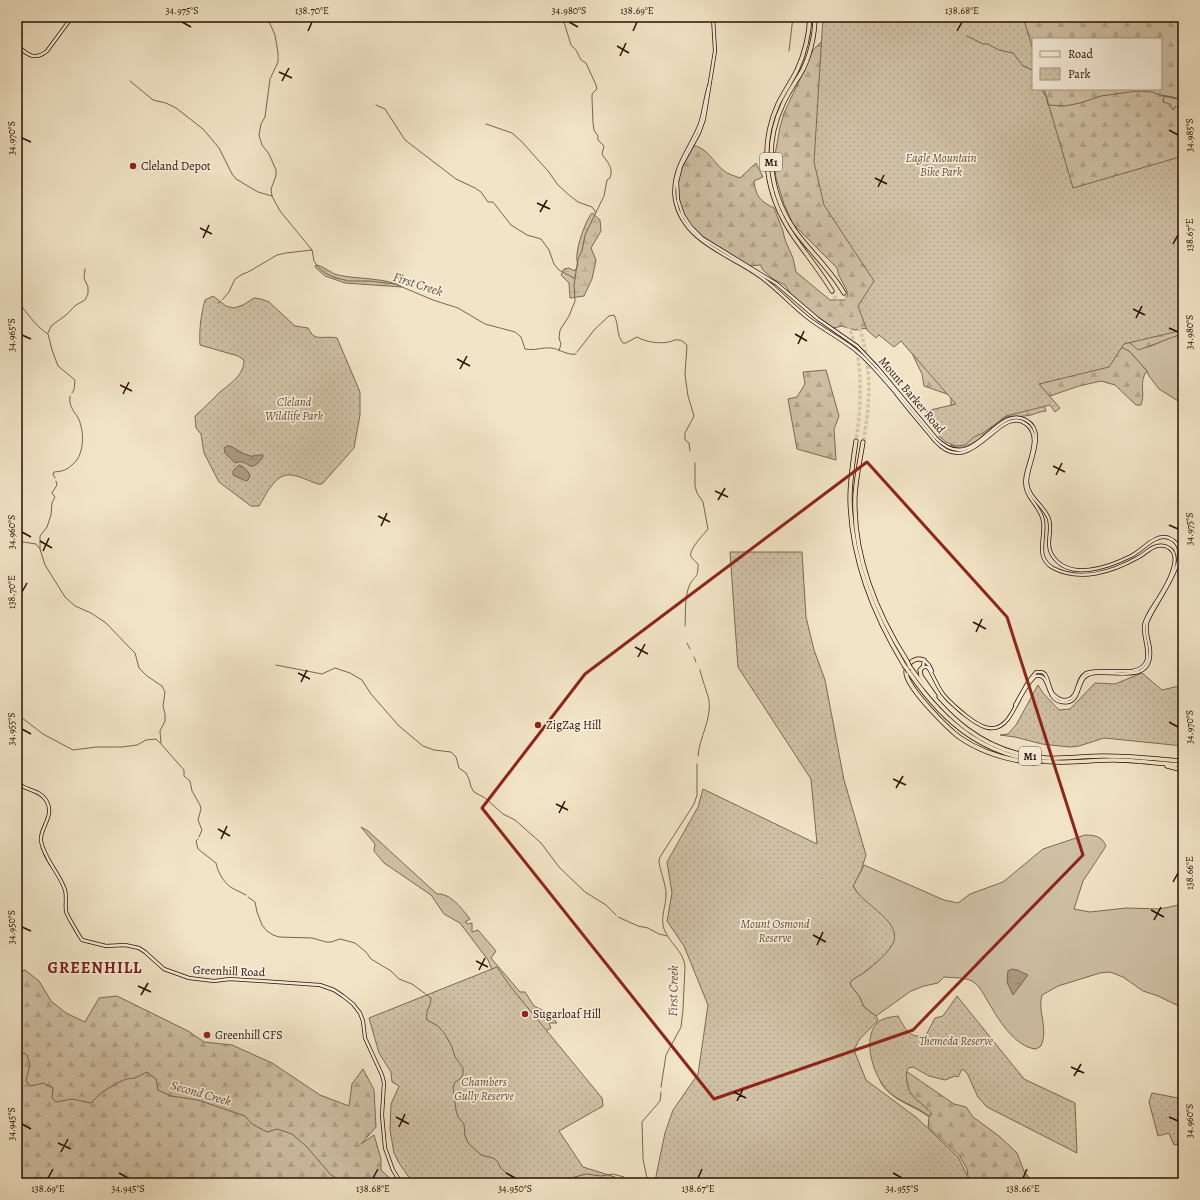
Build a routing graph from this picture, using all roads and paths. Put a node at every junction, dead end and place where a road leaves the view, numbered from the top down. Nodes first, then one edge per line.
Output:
1 (72, 17) edge
2 (713, 17) edge
3 (810, 17) edge
4 (815, 17) edge
5 (17, 45) edge
6 (763, 277) junction
7 (832, 291) tunnel mouth
8 (844, 293) tunnel mouth
9 (811, 313) junction
10 (807, 317) junction
11 (862, 354) junction
12 (856, 441) tunnel mouth
13 (863, 442) tunnel mouth
14 (1179, 547) junction
15 (1172, 550) junction
16 (1175, 556) junction
17 (924, 660) junction
18 (905, 663) junction
19 (923, 667) junction
20 (981, 739) junction
21 (1125, 760) junction
22 (1183, 761) edge
23 (1057, 762) junction
24 (1183, 765) edge
25 (1183, 770) edge
26 (17, 783) edge
27 (401, 1183) edge

1 - 5 main road
2 - 6 main road, Mount Barker Road
3 - 7 highway, M1
4 - 8 highway, M1
6 - 9 main road, Mount Barker Road
6 - 10 main road, Mount Barker Road
9 - 10 main road
9 - 11 main road, Mount Barker Road
10 - 11 main road, Mount Barker Road
11 - 14 main road, Mount Barker Road
11 - 15 main road, Mount Barker Road
12 - 18 highway, M1
13 - 18 highway, M1
14 - 15 main road
14 - 16 main road
14 - 19 main road
15 - 16 main road
16 - 17 main road
17 - 19 main road
17 - 23 highway
18 - 20 highway, M1, bridge
18 - 23 highway, M1, bridge
19 - 20 highway
20 - 22 highway, M1
21 - 23 highway, M1
21 - 24 highway, M1
21 - 25 highway
26 - 27 main road, Greenhill Road

